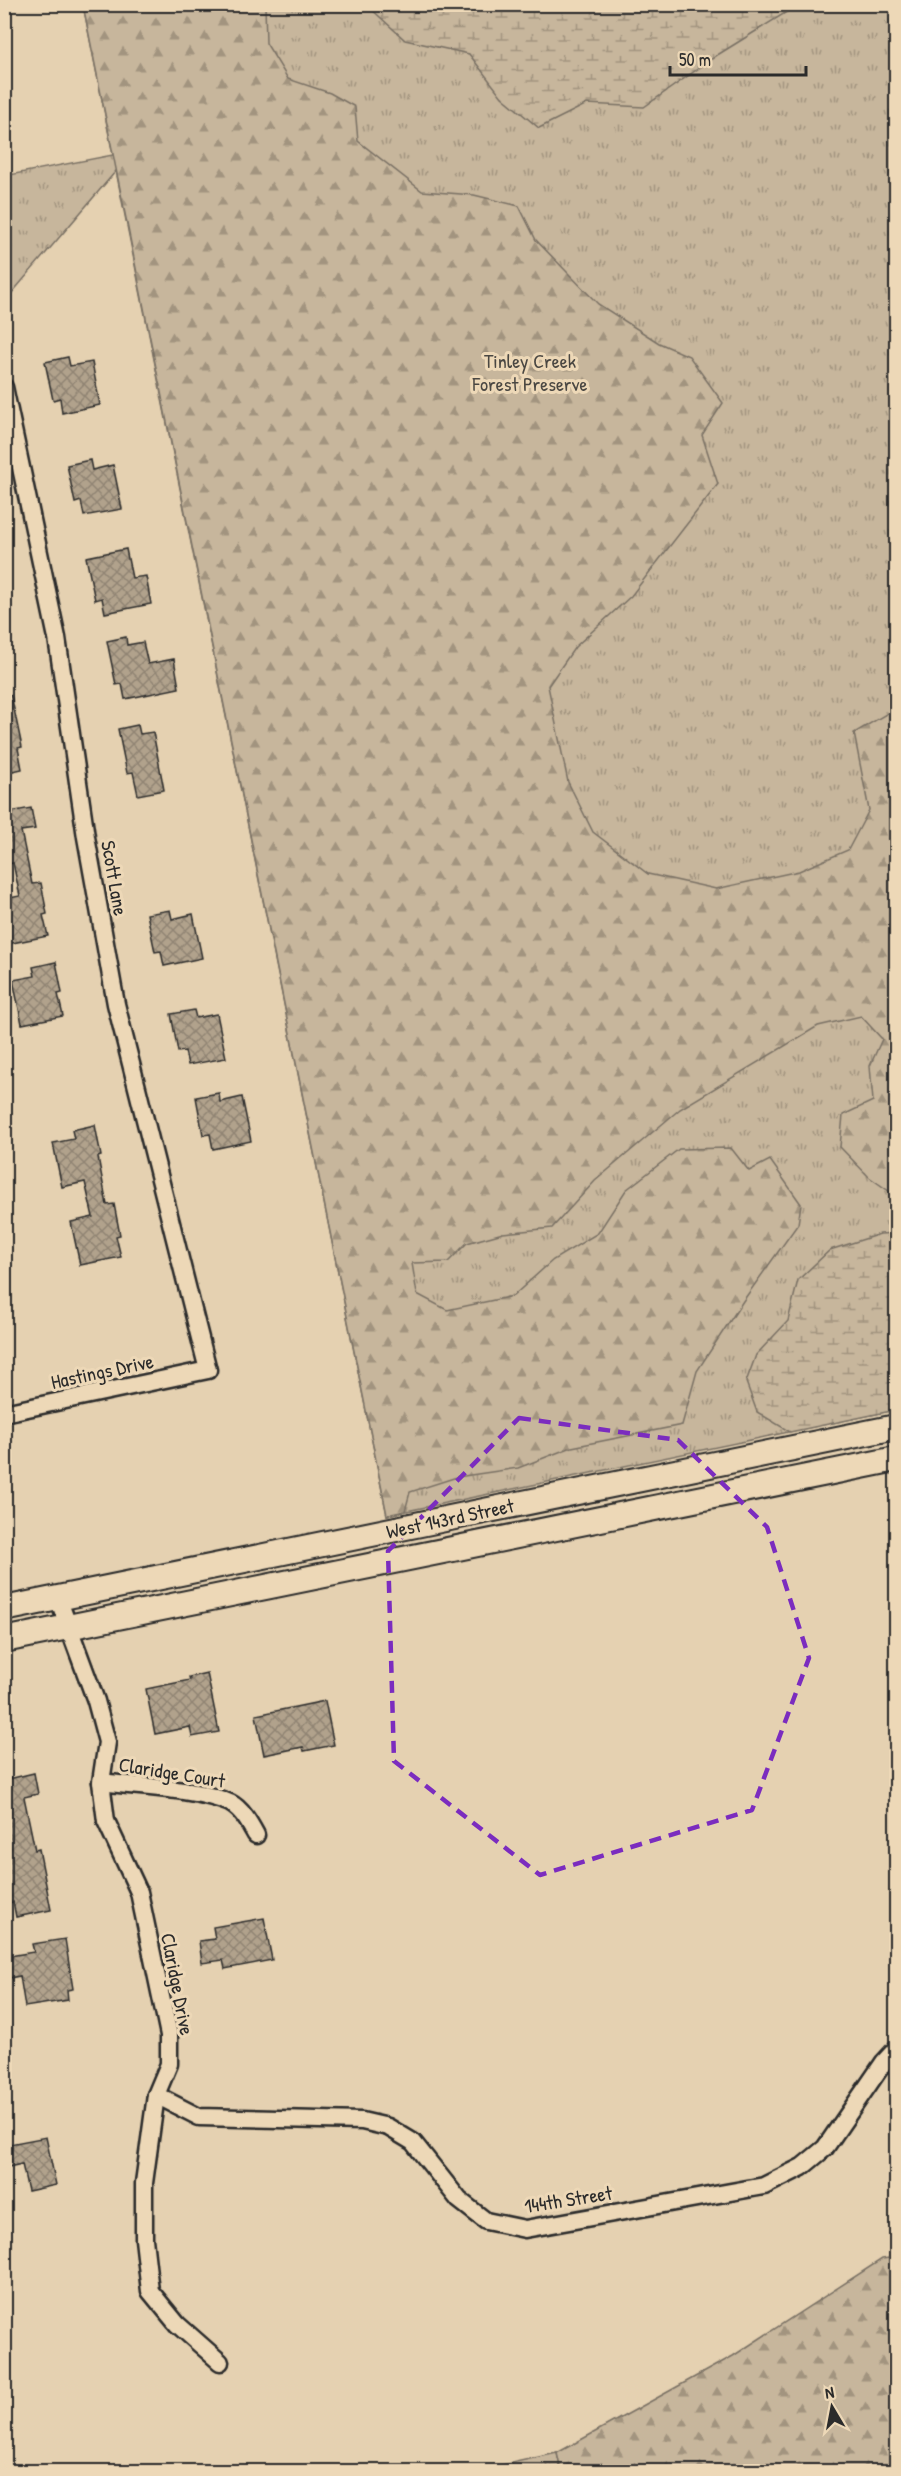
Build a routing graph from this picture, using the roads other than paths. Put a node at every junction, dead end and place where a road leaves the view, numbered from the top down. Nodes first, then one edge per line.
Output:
1 (4, 387) edge
2 (208, 1370) joint
3 (4, 1413) edge
4 (897, 1427) edge
5 (897, 1459) edge
6 (58, 1598) junction
7 (4, 1609) edge
8 (68, 1627) junction
9 (4, 1640) edge
10 (101, 1782) junction
11 (256, 1835) dead end
12 (897, 2049) edge
13 (156, 2095) junction
14 (220, 2362) dead end

1 - 2 street, Scott Lane
2 - 3 street, Hastings Drive
4 - 6 main road, West 143rd Street
5 - 8 main road, West 143rd Street
6 - 7 main road, West 143rd Street
6 - 8 street, Claridge Drive
8 - 9 main road, West 143rd Street
8 - 10 street, Claridge Drive
10 - 11 street, Claridge Court
10 - 13 street, Claridge Drive
12 - 13 street, 144th Street
13 - 14 street, Claridge Drive

